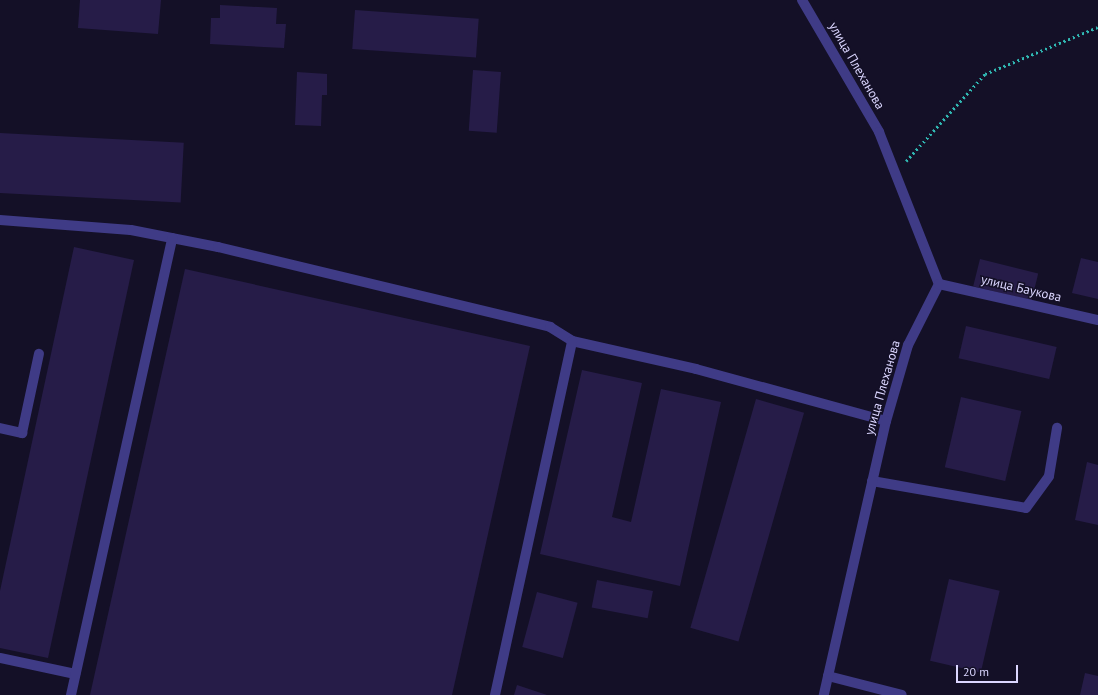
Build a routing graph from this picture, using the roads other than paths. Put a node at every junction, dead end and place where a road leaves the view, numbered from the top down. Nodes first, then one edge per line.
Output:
1 (802, 0) edge
2 (0, 220) edge
3 (172, 238) junction
4 (939, 284) junction
5 (1098, 320) edge
6 (572, 341) junction
7 (39, 354) dead end
8 (886, 421) junction
9 (0, 428) edge
10 (1057, 428) dead end
11 (872, 481) junction
12 (0, 658) edge
13 (75, 674) junction
14 (828, 676) junction
15 (71, 695) edge
16 (495, 695) edge
17 (824, 695) edge
18 (902, 695) edge

1 - 4 street, улица Плеханова
2 - 3 street
3 - 6 street
3 - 13 street
4 - 5 street, улица Баукова
4 - 8 street, улица Плеханова
6 - 8 street
6 - 16 street
7 - 9 street
8 - 11 street, улица Плеханова
10 - 11 street
11 - 14 street, улица Плеханова
12 - 13 street
13 - 15 street
14 - 17 street, улица Плеханова
14 - 18 street

